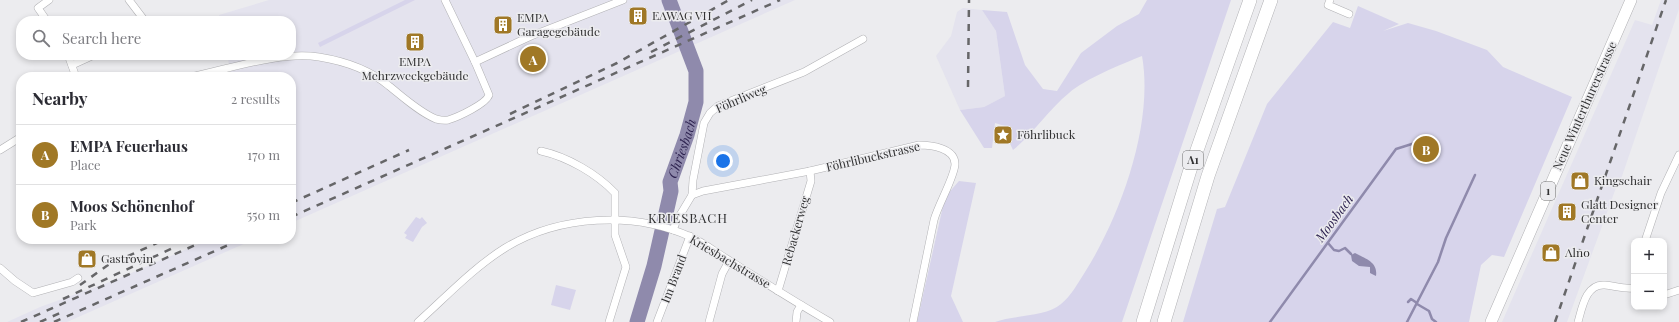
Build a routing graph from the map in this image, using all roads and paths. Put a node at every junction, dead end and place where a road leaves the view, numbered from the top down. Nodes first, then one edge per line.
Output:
1 (49, 0) edge
2 (129, 0) edge
3 (446, 0) edge
4 (623, 0) edge
5 (1250, 0) edge
6 (1330, 0) edge
7 (1631, 0) edge
8 (1270, 3) edge
9 (1349, 14) dead end
10 (44, 16) edge
11 (141, 16) edge
12 (864, 39) dead end
13 (296, 57) edge
14 (70, 60) edge
15 (83, 60) edge
16 (269, 60) edge
17 (475, 62) junction
18 (72, 65) junction
19 (74, 72) edge
20 (215, 72) edge
21 (16, 140) edge
22 (0, 150) edge
23 (541, 151) dead end
24 (1679, 155) edge
25 (810, 171) junction
26 (692, 195) junction
27 (614, 220) junction
28 (671, 230) junction
29 (690, 236) junction
30 (1646, 238) edge
31 (729, 261) junction
32 (0, 268) edge
33 (78, 278) dead end
34 (1631, 290) edge
35 (1679, 290) edge
36 (778, 291) junction
37 (1667, 294) edge
38 (801, 305) junction
39 (418, 322) edge
40 (609, 322) edge
41 (657, 322) edge
42 (709, 322) edge
43 (796, 322) edge
44 (830, 322) edge
45 (913, 322) edge
46 (1143, 322) edge
47 (1164, 322) edge
48 (1491, 322) edge
49 (1578, 322) edge

1 - 10 street
2 - 11 street
3 - 17 street
4 - 17 street
5 - 46 highway, A1
6 - 9 street
7 - 48 main road, Neue Winterthurerstrasse / 1
8 - 47 highway, A1
12 - 26 street, Föhrliweg
13 - 17 street
14 - 18 street
15 - 18 street
16 - 20 street
18 - 19 street
21 - 22 street
23 - 27 street
24 - 30 street
25 - 26 street, Föhrlibuckstrasse
25 - 36 street, Rebackerweg
25 - 45 street, Föhrlibuckstrasse
26 - 28 street, Föhrliweg
27 - 28 street, Kriesbachstrasse
27 - 39 street, Kriesbachstrasse
27 - 40 street
28 - 29 street, Kriesbachstrasse
29 - 31 street, Kriesbachstrasse
29 - 41 street, Im Brand
31 - 36 street, Kriesbachstrasse
31 - 42 street
32 - 33 street
34 - 49 street
35 - 37 street
36 - 38 street, Kriesbachstrasse
38 - 43 street
38 - 44 street, Kriesbachstrasse

